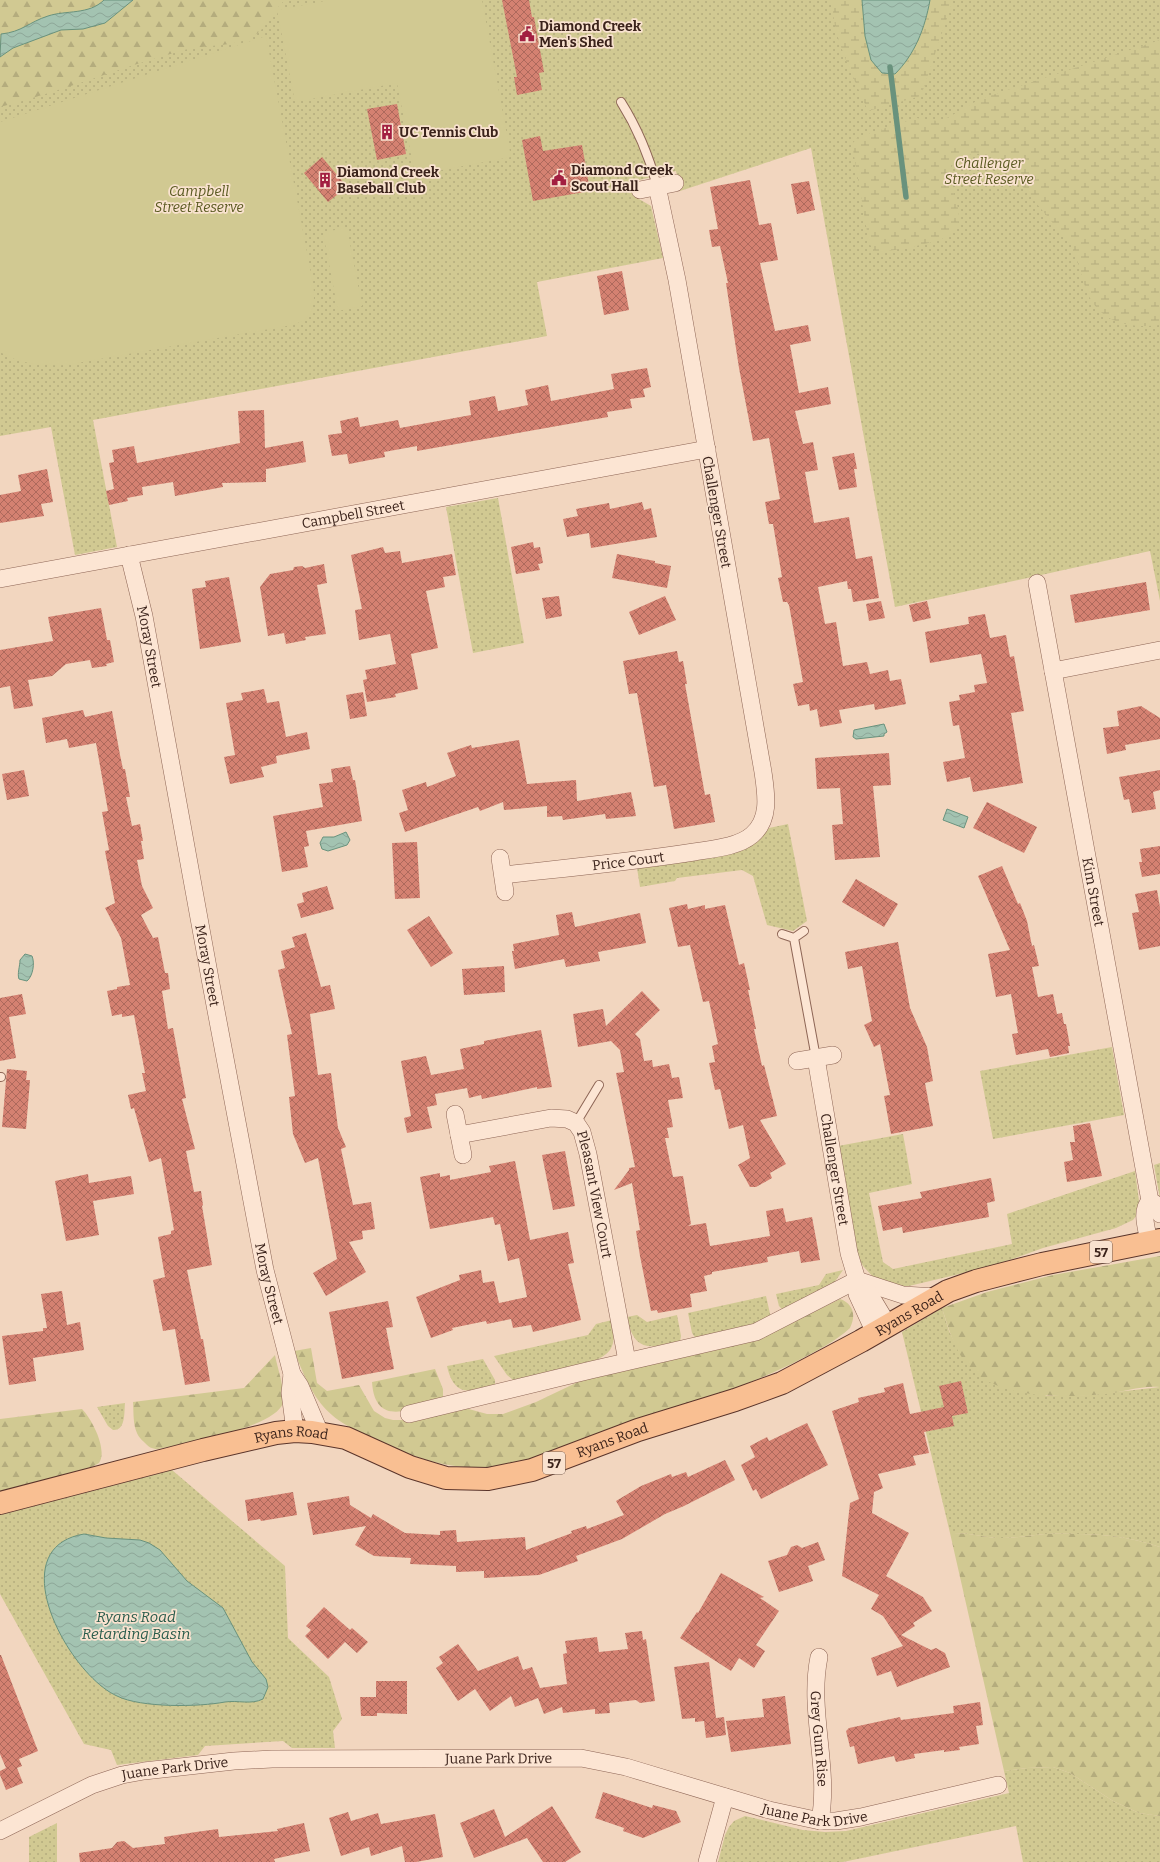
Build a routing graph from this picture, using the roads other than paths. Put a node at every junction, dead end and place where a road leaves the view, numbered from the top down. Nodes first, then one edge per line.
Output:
1 (621, 102) dead end
2 (675, 183) dead end
3 (657, 186) junction
4 (640, 190) dead end
5 (706, 449) junction
6 (129, 555) junction
7 (0, 579) edge
8 (1036, 583) dead end
9 (1160, 650) edge
10 (1053, 671) junction
11 (752, 836) joint
12 (500, 858) dead end
13 (503, 875) junction
14 (505, 892) dead end
15 (804, 931) dead end
16 (782, 934) dead end
17 (794, 938) junction
18 (833, 1055) dead end
19 (816, 1058) junction
20 (798, 1061) dead end
21 (598, 1085) dead end
22 (455, 1114) dead end
23 (576, 1124) junction
24 (459, 1135) junction
25 (463, 1155) dead end
26 (1150, 1201) junction
27 (1160, 1214) edge
28 (1155, 1241) edge
29 (857, 1280) junction
30 (936, 1297) junction
31 (882, 1329) junction
32 (627, 1362) junction
33 (292, 1374) junction
34 (408, 1414) dead end
35 (295, 1431) junction
36 (320, 1433) junction
37 (0, 1503) edge
38 (819, 1657) dead end
39 (998, 1785) dead end
40 (725, 1797) junction
41 (820, 1821) junction
42 (0, 1831) edge
43 (707, 1862) edge

1 - 3 lane
2 - 3 street
3 - 4 street
3 - 5 street, Challenger Street
5 - 6 street, Campbell Street
5 - 11 street, Challenger Street
6 - 7 street, Campbell Street
6 - 33 street, Moray Street
8 - 10 street, Kim Street
9 - 10 street
10 - 26 street, Kim Street
11 - 13 street, Price Court
12 - 13 street
13 - 14 street
15 - 17 lane
16 - 17 lane
17 - 19 lane, Challenger Street
18 - 19 street
19 - 20 street
19 - 29 street, Challenger Street
21 - 23 lane
22 - 24 street
23 - 24 street, Pleasant View Court
23 - 32 street, Pleasant View Court
24 - 25 street
26 - 27 street, Kim Street
26 - 28 street, Kim Street
28 - 30 main road, Ryans Road / 57
29 - 30 street
29 - 31 street, Challenger Street
29 - 32 street
30 - 31 main road, Ryans Road / 57
31 - 36 main road, Ryans Road / 57
32 - 34 street
33 - 35 street, Moray Street
33 - 36 street, Moray Street
35 - 36 main road, Ryans Road / 57
35 - 37 main road, Ryans Road / 57
38 - 41 street, Grey Gum Rise
39 - 41 street, Juane Park Drive
40 - 41 street, Juane Park Drive
40 - 42 street, Juane Park Drive
40 - 43 street

